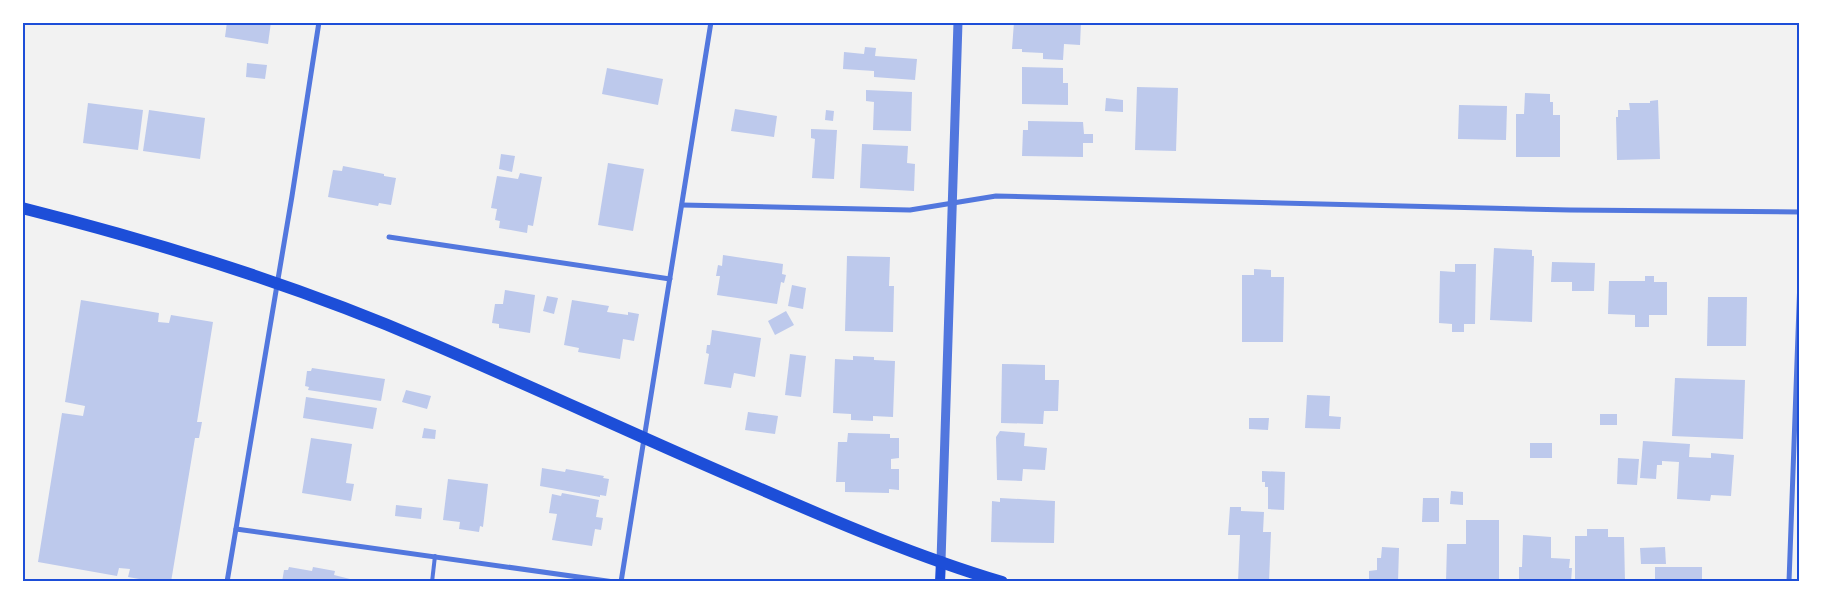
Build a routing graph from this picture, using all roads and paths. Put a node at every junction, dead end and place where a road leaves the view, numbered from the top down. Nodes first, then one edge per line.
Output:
1 (319, 22) edge
2 (711, 22) edge
3 (958, 22) edge
4 (952, 204) junction
5 (682, 205) junction
6 (22, 208) edge
7 (1800, 212) edge
8 (389, 237) dead end
9 (670, 279) junction
10 (1800, 279) edge
11 (277, 283) junction
12 (644, 439) junction
13 (236, 528) junction
14 (435, 555) junction
15 (941, 562) junction
16 (226, 582) edge
17 (432, 582) edge
18 (614, 582) edge
19 (621, 582) edge
20 (940, 582) edge
21 (1002, 582) edge
22 (1789, 582) edge

1 - 11 street
2 - 5 street
3 - 4 street
4 - 5 street
4 - 7 street
4 - 15 street
5 - 9 street
6 - 11 main road
8 - 9 street
9 - 12 street
10 - 22 street
11 - 12 main road
11 - 13 street
12 - 15 main road
12 - 19 street
13 - 14 street
13 - 16 street
14 - 17 lane
14 - 18 street
15 - 20 main road
15 - 21 main road

